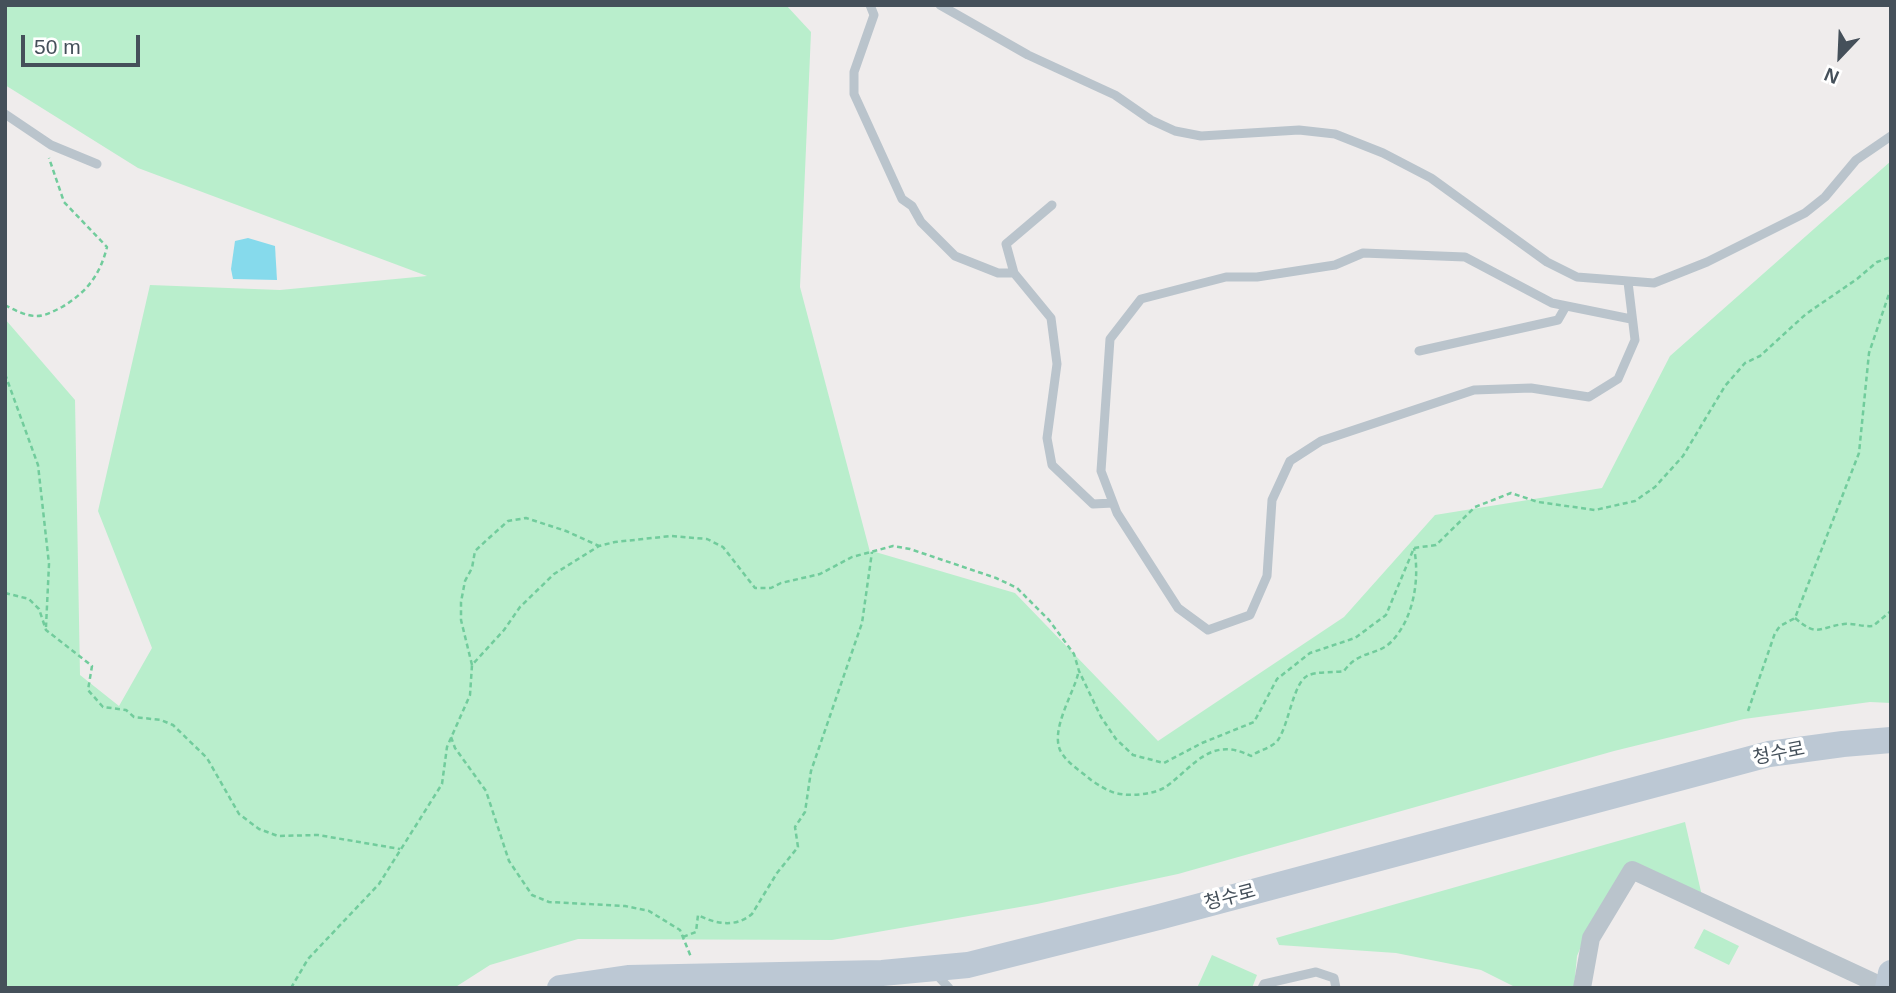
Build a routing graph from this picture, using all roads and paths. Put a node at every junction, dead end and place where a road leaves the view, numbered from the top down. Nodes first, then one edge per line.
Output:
1 (870, 5) edge
2 (940, 5) edge
3 (5, 114) edge
4 (38, 136) junction
5 (1891, 136) edge
6 (97, 164) dead end
7 (1052, 205) dead end
8 (1891, 257) edge
9 (1014, 273) junction
10 (1628, 282) junction
11 (1891, 288) edge
12 (5, 305) edge
13 (1566, 306) junction
14 (1631, 319) junction
15 (1419, 351) dead end
16 (5, 374) edge
17 (1113, 503) junction
18 (599, 546) junction
19 (1414, 548) junction
20 (872, 551) junction
21 (5, 593) edge
22 (1891, 611) edge
23 (1795, 618) junction
24 (46, 631) junction
25 (472, 665) junction
26 (1079, 671) junction
27 (1748, 711) dead end
28 (451, 737) junction
29 (1891, 740) edge
30 (401, 849) junction
31 (683, 937) junction
32 (930, 968) junction
33 (1891, 973) edge
34 (698, 976) junction
35 (590, 985) edge
36 (291, 988) edge
37 (560, 988) edge
38 (948, 988) edge
39 (1262, 988) edge
40 (1336, 988) edge
41 (1582, 988) edge
42 (1887, 988) edge

1 - 9 lane
2 - 10 lane
3 - 4 lane
4 - 6 lane
4 - 12 path
5 - 10 lane
7 - 9 lane
8 - 19 path
9 - 17 lane
10 - 14 lane
11 - 23 path
13 - 14 lane
13 - 15 lane
13 - 17 lane
14 - 17 lane
16 - 24 path
18 - 20 path
18 - 25 path
18 - 25 path
19 - 26 path
19 - 26 path
20 - 26 path
20 - 31 path
21 - 24 path
22 - 23 path
23 - 27 path
24 - 30 path
25 - 28 path
28 - 30 path
28 - 31 path
29 - 32 main road, 청수로
30 - 36 path
31 - 34 path
32 - 34 main road, 청수로
32 - 38 lane
33 - 42 main road
34 - 35 main road, 청수로
35 - 37 main road, 청수로
39 - 40 lane
41 - 42 street

